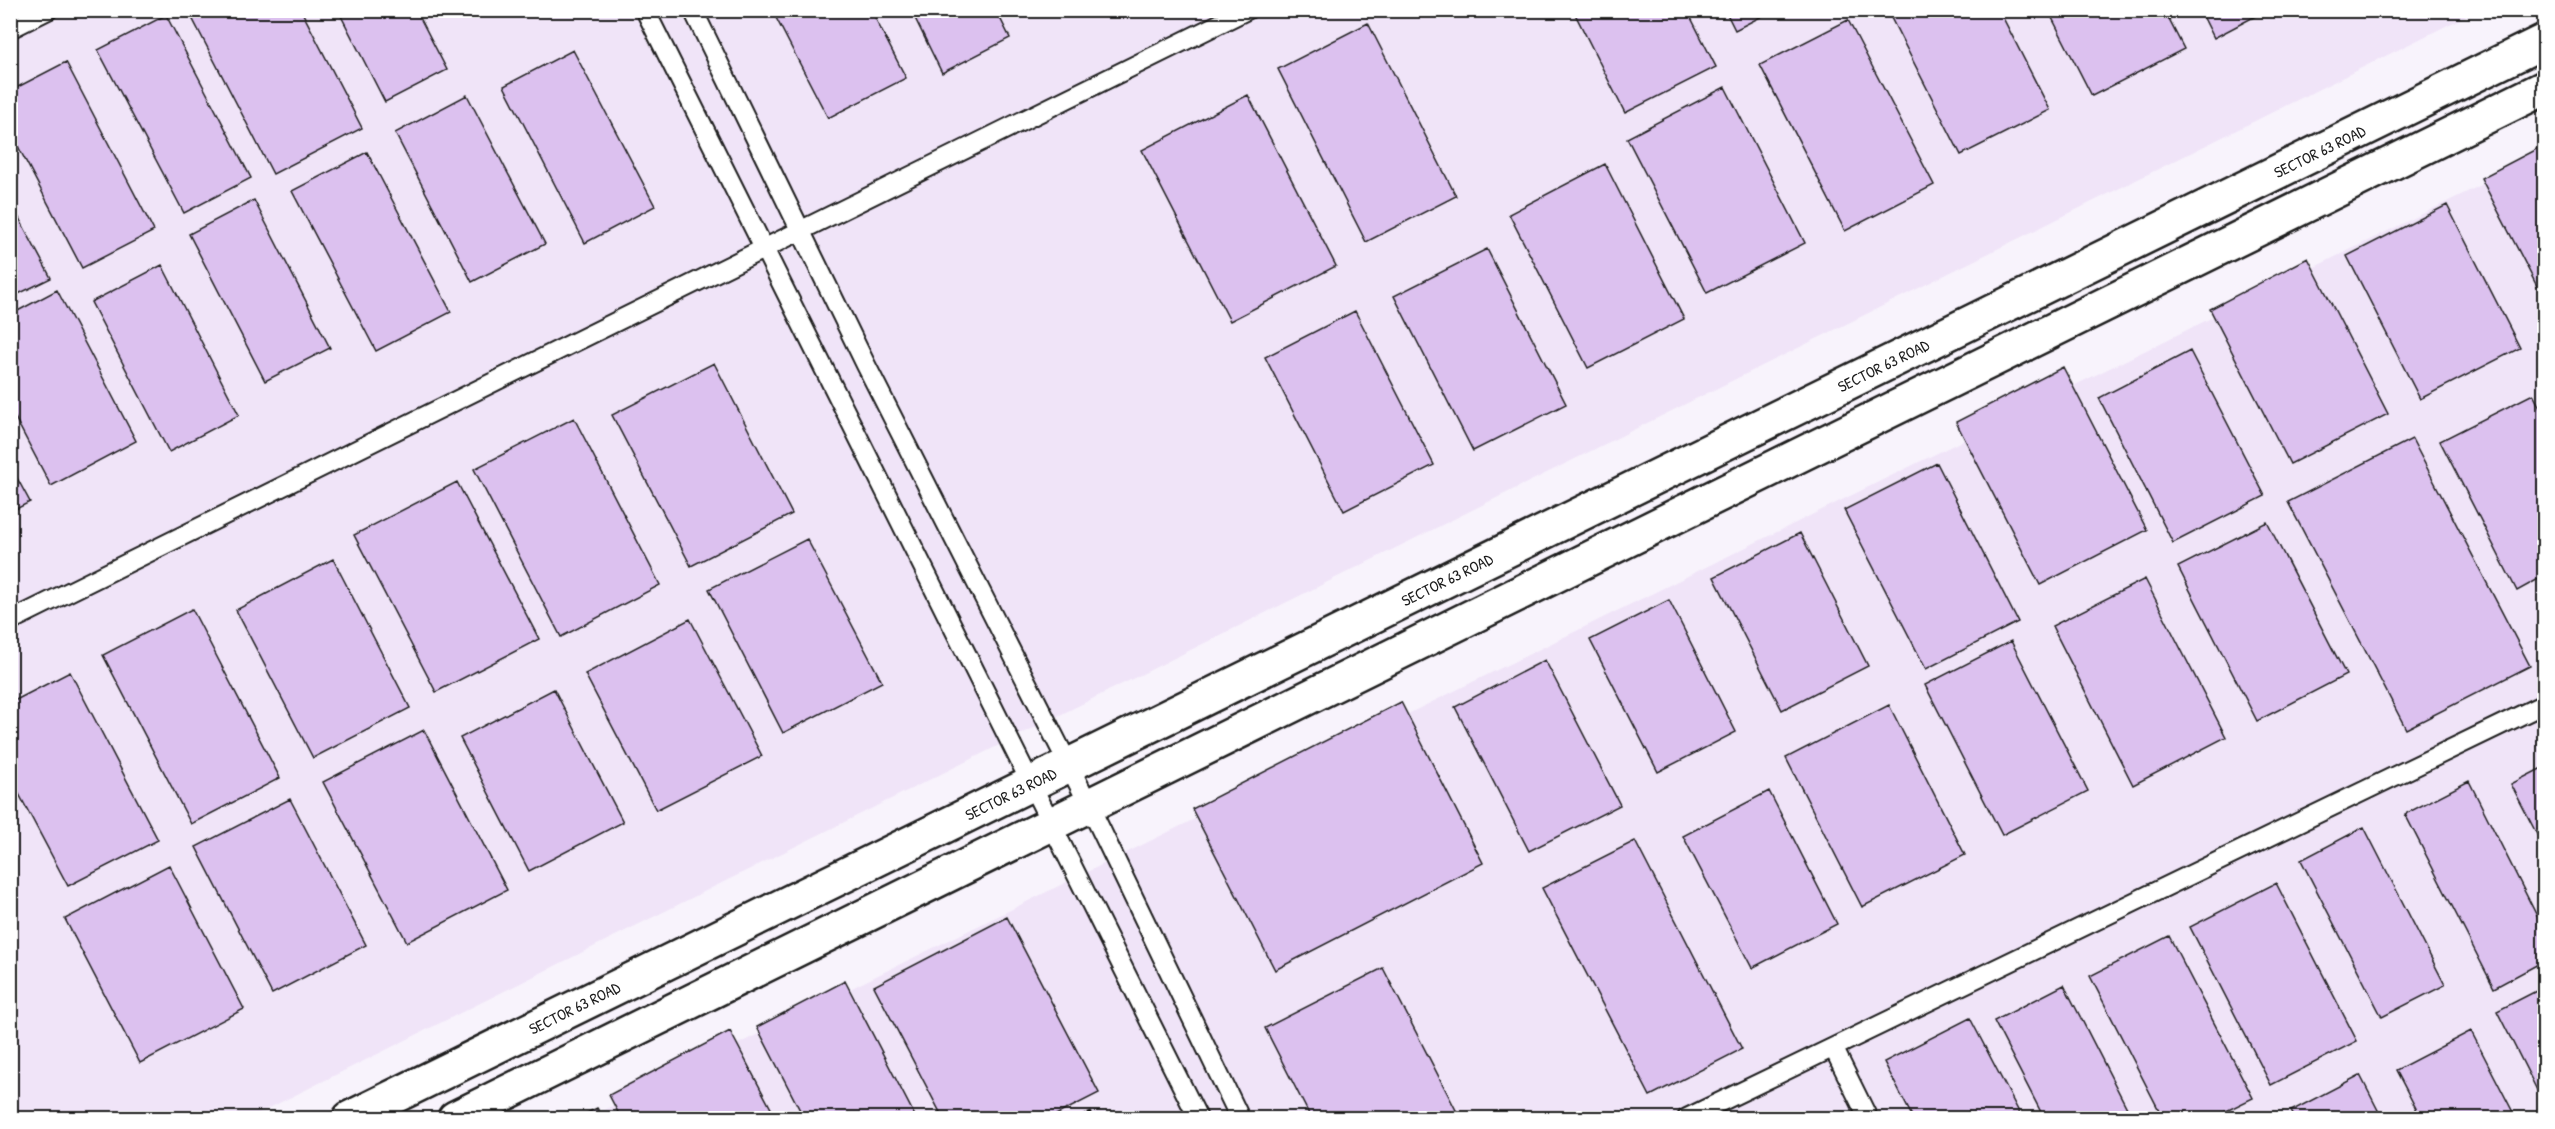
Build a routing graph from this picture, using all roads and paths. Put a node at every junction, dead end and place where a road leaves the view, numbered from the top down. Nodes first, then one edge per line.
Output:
1 (645, 10) edge
2 (693, 10) edge
3 (1247, 10) edge
4 (38, 13) edge
5 (10, 29) edge
6 (2544, 41) edge
7 (2544, 88) edge
8 (801, 231) junction
9 (763, 249) junction
10 (10, 621) edge
11 (2544, 704) edge
12 (1068, 766) junction
13 (1034, 783) junction
14 (1089, 805) junction
15 (1054, 822) junction
16 (1834, 1049) junction
17 (465, 1116) edge
18 (350, 1119) edge
19 (1198, 1119) edge
20 (1240, 1119) edge
21 (1687, 1119) edge
22 (1868, 1119) edge

1 - 9 lane
2 - 8 lane
3 - 8 lane
4 - 5 lane
6 - 12 street, SECTOR 63 ROAD
7 - 14 street
8 - 9 lane
8 - 12 lane
9 - 10 lane
9 - 13 lane
11 - 16 lane
12 - 13 street, SECTOR 63 ROAD
12 - 14 lane
13 - 15 lane
13 - 18 street, SECTOR 63 ROAD
14 - 15 street
14 - 20 lane
15 - 17 street
15 - 19 lane
16 - 21 lane
16 - 22 lane

